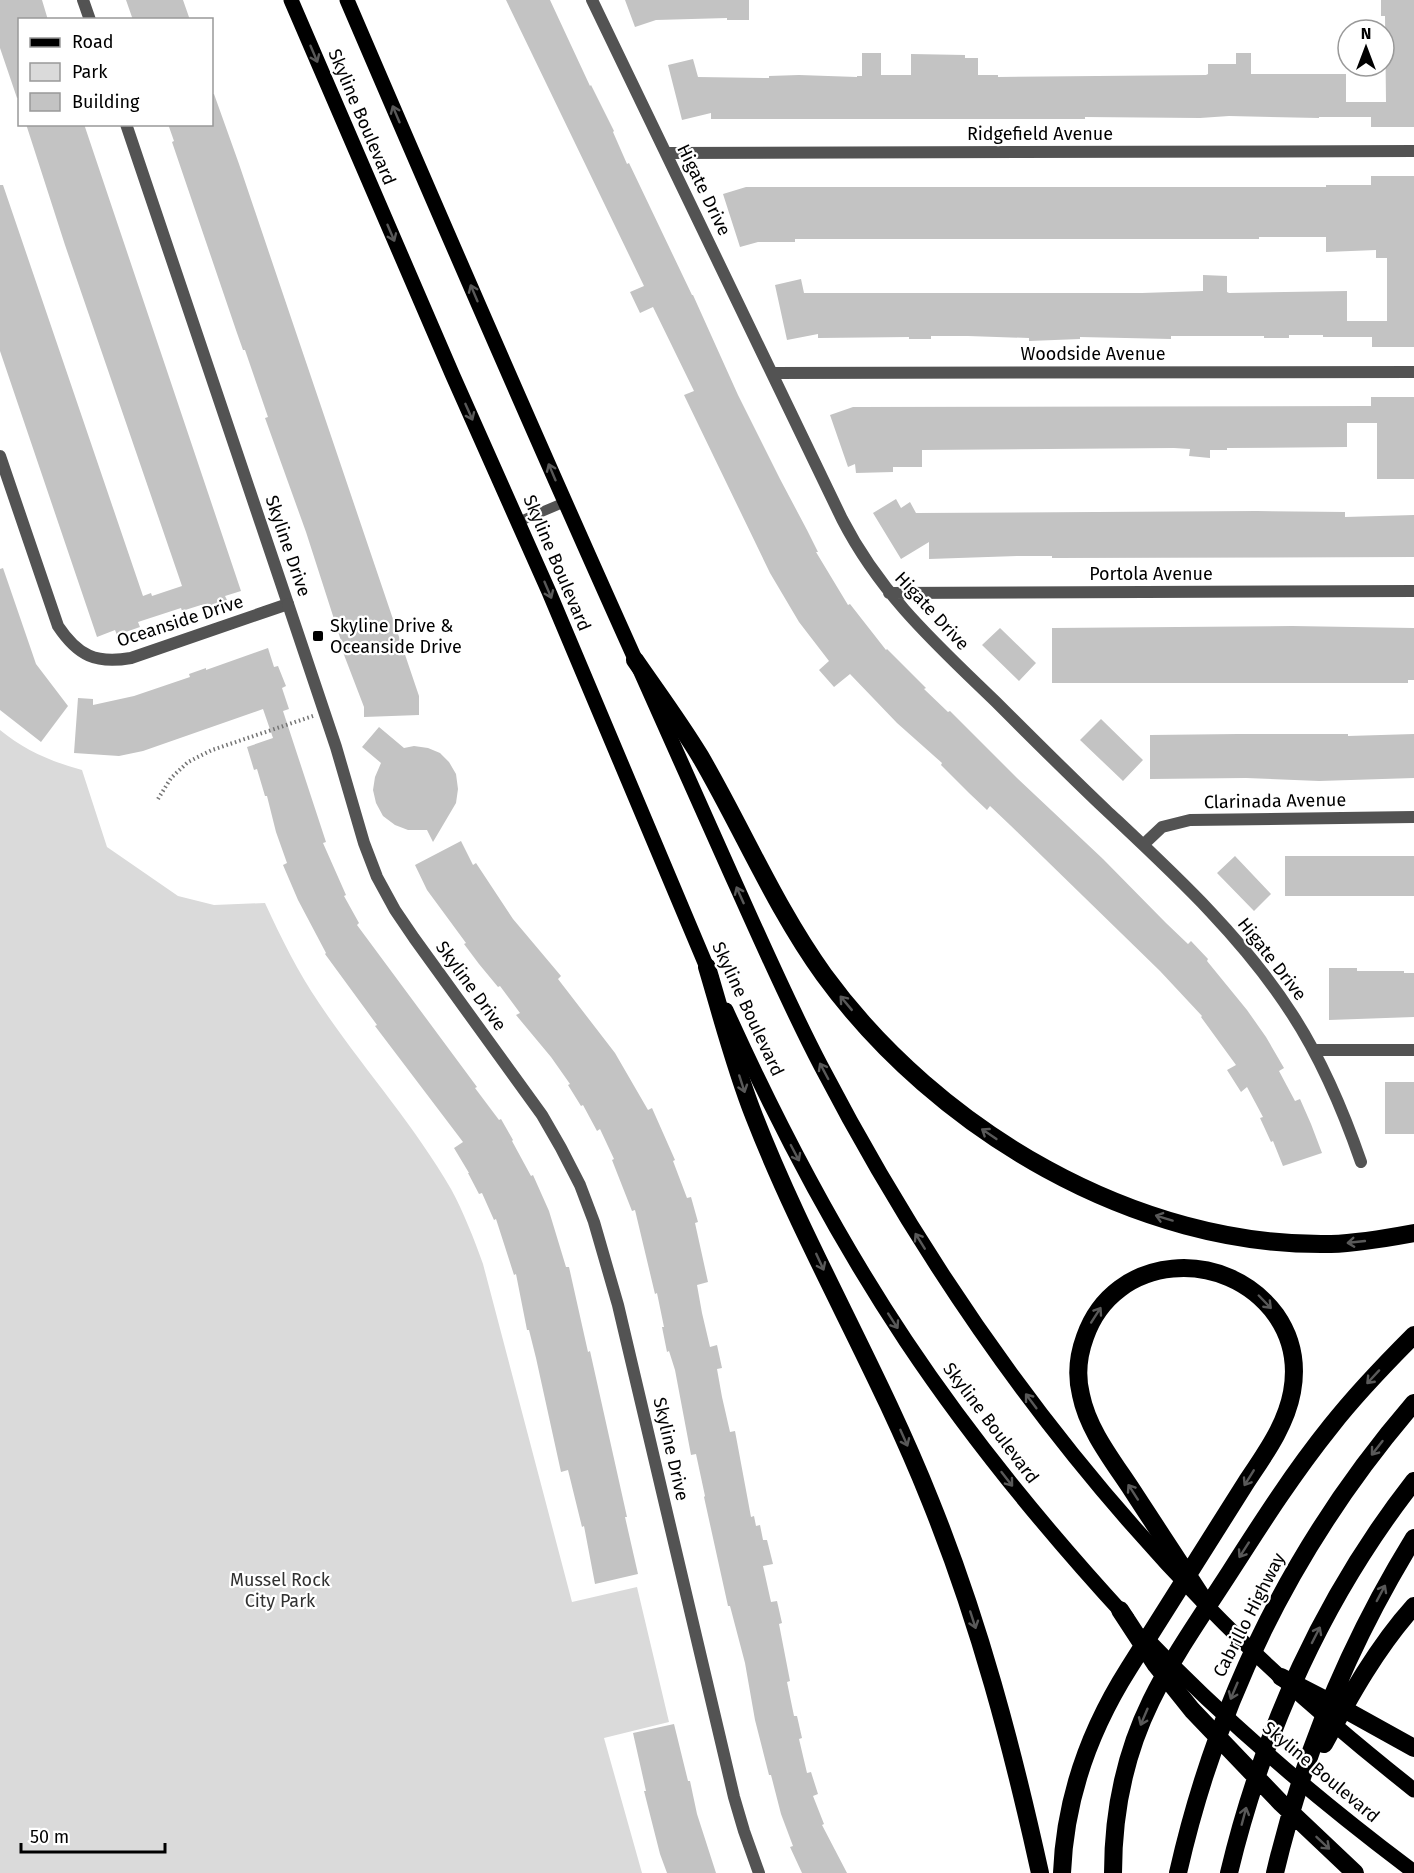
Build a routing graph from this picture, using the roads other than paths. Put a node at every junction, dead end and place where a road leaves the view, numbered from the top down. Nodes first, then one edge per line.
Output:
1 (83, 0) edge
2 (291, 0) edge
3 (347, 0) edge
4 (592, 0) edge
5 (89, 18) edge
6 (127, 126) edge
7 (1414, 151) edge
8 (666, 153) junction
9 (1414, 372) edge
10 (772, 373) junction
11 (0, 456) edge
12 (565, 502) junction
13 (518, 522) junction
14 (1414, 591) edge
15 (888, 593) junction
16 (288, 604) junction
17 (635, 660) junction
18 (1414, 817) edge
19 (1144, 844) junction
20 (707, 967) junction
21 (1314, 1050) junction
22 (1414, 1050) edge
23 (1361, 1162) dead end
24 (1414, 1233) edge
25 (1414, 1335) edge
26 (1414, 1403) edge
27 (1414, 1481) edge
28 (1414, 1538) edge
29 (1161, 1547) junction
30 (1414, 1606) edge
31 (1209, 1608) joint
32 (1120, 1610) junction
33 (1281, 1677) junction
34 (1414, 1748) edge
35 (1414, 1790) edge
36 (1294, 1802) junction
37 (1355, 1872) edge
38 (1414, 1872) edge
39 (759, 1873) edge
40 (1040, 1873) edge
41 (1062, 1873) edge
42 (1113, 1873) edge
43 (1178, 1873) edge
44 (1229, 1873) edge
45 (1276, 1873) edge

1 - 5 street
2 -> 13 main road, Skyline Boulevard
12 -> 3 main road, Skyline Boulevard
4 - 8 street, Higate Drive
6 - 16 street, Skyline Drive
7 - 8 street, Ridgefield Avenue
8 - 10 street, Higate Drive
9 - 10 street, Woodside Avenue
10 - 15 street, Higate Drive
11 - 16 street, Oceanside Drive
12 - 13 lane
12 - 17 main road, Skyline Boulevard
13 -> 20 main road, Skyline Boulevard
14 - 15 street, Portola Avenue
15 - 19 street, Higate Drive
16 - 39 street, Skyline Drive
24 -> 17 highway
29 -> 17 main road, Skyline Boulevard
18 - 19 street, Clarinada Avenue
19 - 21 street, Higate Drive
20 -> 32 main road, Skyline Boulevard
20 -> 40 highway
21 - 22 street
21 - 23 street, Higate Drive
25 -> 42 highway
26 -> 43 highway, Cabrillo Highway
44 -> 27 highway
36 -> 28 highway
29 - 31 highway
29 -> 41 highway
30 - 36 highway
31 - 33 main road
32 -> 37 highway
32 - 38 main road, Skyline Boulevard
33 - 34 highway
33 - 35 main road
36 - 45 highway

